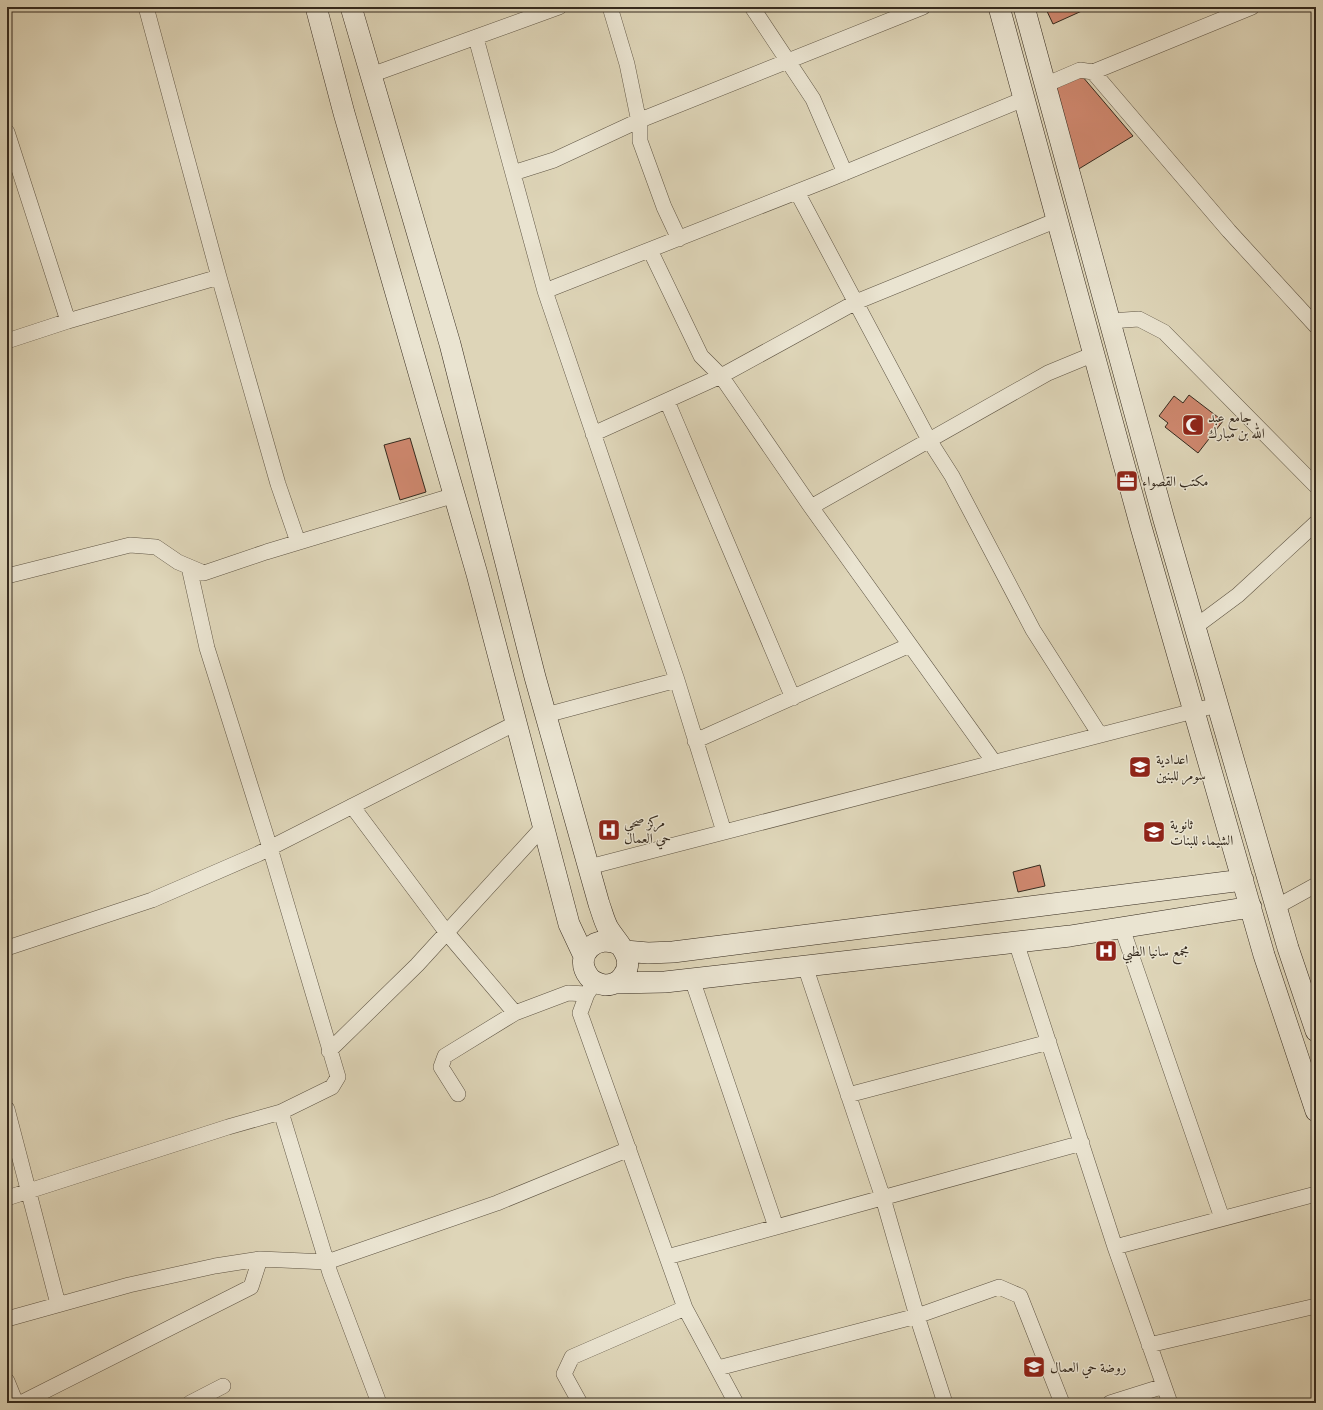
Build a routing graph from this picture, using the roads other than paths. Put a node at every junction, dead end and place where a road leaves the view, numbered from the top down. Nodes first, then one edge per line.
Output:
1 (146, 7) edge
2 (316, 7) edge
3 (351, 7) edge
4 (559, 7) edge
5 (610, 7) edge
6 (752, 7) edge
7 (923, 7) edge
8 (999, 7) edge
9 (1024, 7) edge
10 (1252, 7) edge
11 (898, 12) edge
12 (476, 38) junction
13 (789, 60) junction
14 (1093, 72) junction
15 (371, 75) junction
16 (1045, 85) junction
17 (1024, 99) junction
18 (638, 120) junction
19 (7, 132) edge
20 (513, 173) junction
21 (845, 173) junction
22 (797, 192) junction
23 (1057, 220) junction
24 (679, 239) junction
25 (650, 250) junction
26 (219, 277) junction
27 (545, 291) junction
28 (856, 302) junction
29 (68, 320) junction
30 (1110, 321) junction
31 (1316, 326) edge
32 (7, 341) edge
33 (1096, 363) junction
34 (1123, 368) junction
35 (721, 376) junction
36 (667, 401) junction
37 (593, 434) junction
38 (929, 440) junction
39 (1316, 486) edge
40 (455, 495) junction
41 (811, 506) junction
42 (1316, 523) edge
43 (298, 542) junction
44 (189, 566) junction
45 (7, 576) edge
46 (1195, 627) junction
47 (910, 645) junction
48 (677, 680) junction
49 (793, 698) junction
50 (1217, 705) junction
51 (1194, 710) junction
52 (546, 715) junction
53 (516, 723) junction
54 (1100, 735) junction
55 (695, 740) junction
56 (994, 762) junction
57 (352, 806) junction
58 (543, 826) junction
59 (724, 832) junction
60 (270, 848) junction
61 (589, 867) junction
62 (1243, 880) junction
63 (1316, 885) edge
64 (1251, 907) junction
65 (1276, 907) junction
66 (1122, 928) junction
67 (447, 933) junction
68 (1016, 942) junction
69 (7, 948) edge
70 (622, 948) junction
71 (584, 956) junction
72 (805, 966) junction
73 (692, 979) junction
74 (599, 986) junction
75 (515, 1013) junction
76 (1316, 1032) edge
77 (1049, 1042) junction
78 (329, 1052) junction
79 (458, 1094) dead end
80 (848, 1095) junction
81 (7, 1109) edge
82 (1316, 1110) edge
83 (281, 1112) junction
84 (1082, 1143) junction
85 (629, 1149) junction
86 (29, 1192) junction
87 (1316, 1194) edge
88 (7, 1198) edge
89 (883, 1198) junction
90 (1222, 1218) junction
91 (776, 1227) junction
92 (1115, 1247) junction
93 (667, 1257) junction
94 (260, 1259) junction
95 (327, 1262) junction
96 (58, 1304) junction
97 (1316, 1306) edge
98 (685, 1308) junction
99 (917, 1316) junction
100 (7, 1318) edge
101 (1149, 1345) junction
102 (718, 1368) junction
103 (7, 1381) edge
104 (223, 1386) dead end
105 (1164, 1386) junction
106 (16, 1403) edge
107 (21, 1403) edge
108 (190, 1403) edge
109 (379, 1403) edge
110 (580, 1403) edge
111 (736, 1403) edge
112 (945, 1403) edge
113 (1062, 1403) edge
114 (1110, 1403) edge
115 (1170, 1403) edge

1 - 26 street
2 - 40 street
3 - 15 street
4 - 12 street
5 - 18 street
6 - 13 street
7 - 11 street
8 - 17 street
9 - 16 street
10 - 14 street
11 - 13 street
12 - 15 street
12 - 20 street
13 - 18 street
13 - 21 street
14 - 16 street
14 - 31 street
15 - 52 street
16 - 30 street
17 - 21 street
17 - 23 street
18 - 20 street
18 - 24 street
19 - 29 street
20 - 27 street
21 - 22 street
22 - 24 street
22 - 28 street
23 - 28 street
23 - 33 street
24 - 25 street
25 - 27 street
25 - 35 street
26 - 29 street
26 - 43 street
27 - 37 street
28 - 35 street
28 - 38 street
29 - 32 street
30 - 34 street
30 - 39 street
33 - 34 street
33 - 38 street
33 - 51 street
34 - 46 street
35 - 36 street
35 - 41 street
36 - 37 street
36 - 49 street
37 - 48 street
38 - 41 street
38 - 54 street
40 - 43 street
40 - 53 street
41 - 47 street
42 - 46 street
43 - 44 street
44 - 45 street
44 - 60 street
46 - 50 street
47 - 49 street
47 - 56 street
48 - 52 street
48 - 55 street
49 - 55 street
50 - 51 street
50 - 65 street
51 - 54 street
51 - 62 street
52 - 61 street
53 - 57 street
53 - 58 street
54 - 56 street
55 - 59 street
56 - 59 street
57 - 60 street
57 - 67 street
58 - 67 street
58 - 71 street
59 - 61 street
60 - 69 street
60 - 78 street
61 - 70 street
62 - 64 street
62 - 70 street
63 - 65 street
64 - 66 street
64 - 82 street
65 - 76 street
66 - 68 street
66 - 90 street
67 - 75 street
67 - 78 street
68 - 72 street
68 - 77 street
70 - 71 street
70 - 74 street
71 - 74 street
72 - 73 street
72 - 80 street
73 - 74 street
73 - 91 street
74 - 75 street
74 - 85 street
75 - 79 street
77 - 80 street
77 - 84 street
78 - 83 street
80 - 89 street
81 - 86 street
83 - 86 street
83 - 95 street
84 - 89 street
84 - 92 street
85 - 93 street
85 - 95 street
86 - 88 street
86 - 96 street
87 - 90 street
89 - 91 street
89 - 99 street
90 - 92 street
91 - 93 street
92 - 101 street
93 - 98 street
94 - 95 street
94 - 96 street
94 - 107 street
95 - 109 street
96 - 100 street
97 - 101 street
98 - 102 street
98 - 110 street
99 - 102 street
99 - 112 street
99 - 113 street
101 - 105 street
102 - 111 street
103 - 106 street
104 - 108 street
105 - 114 street
105 - 115 street

